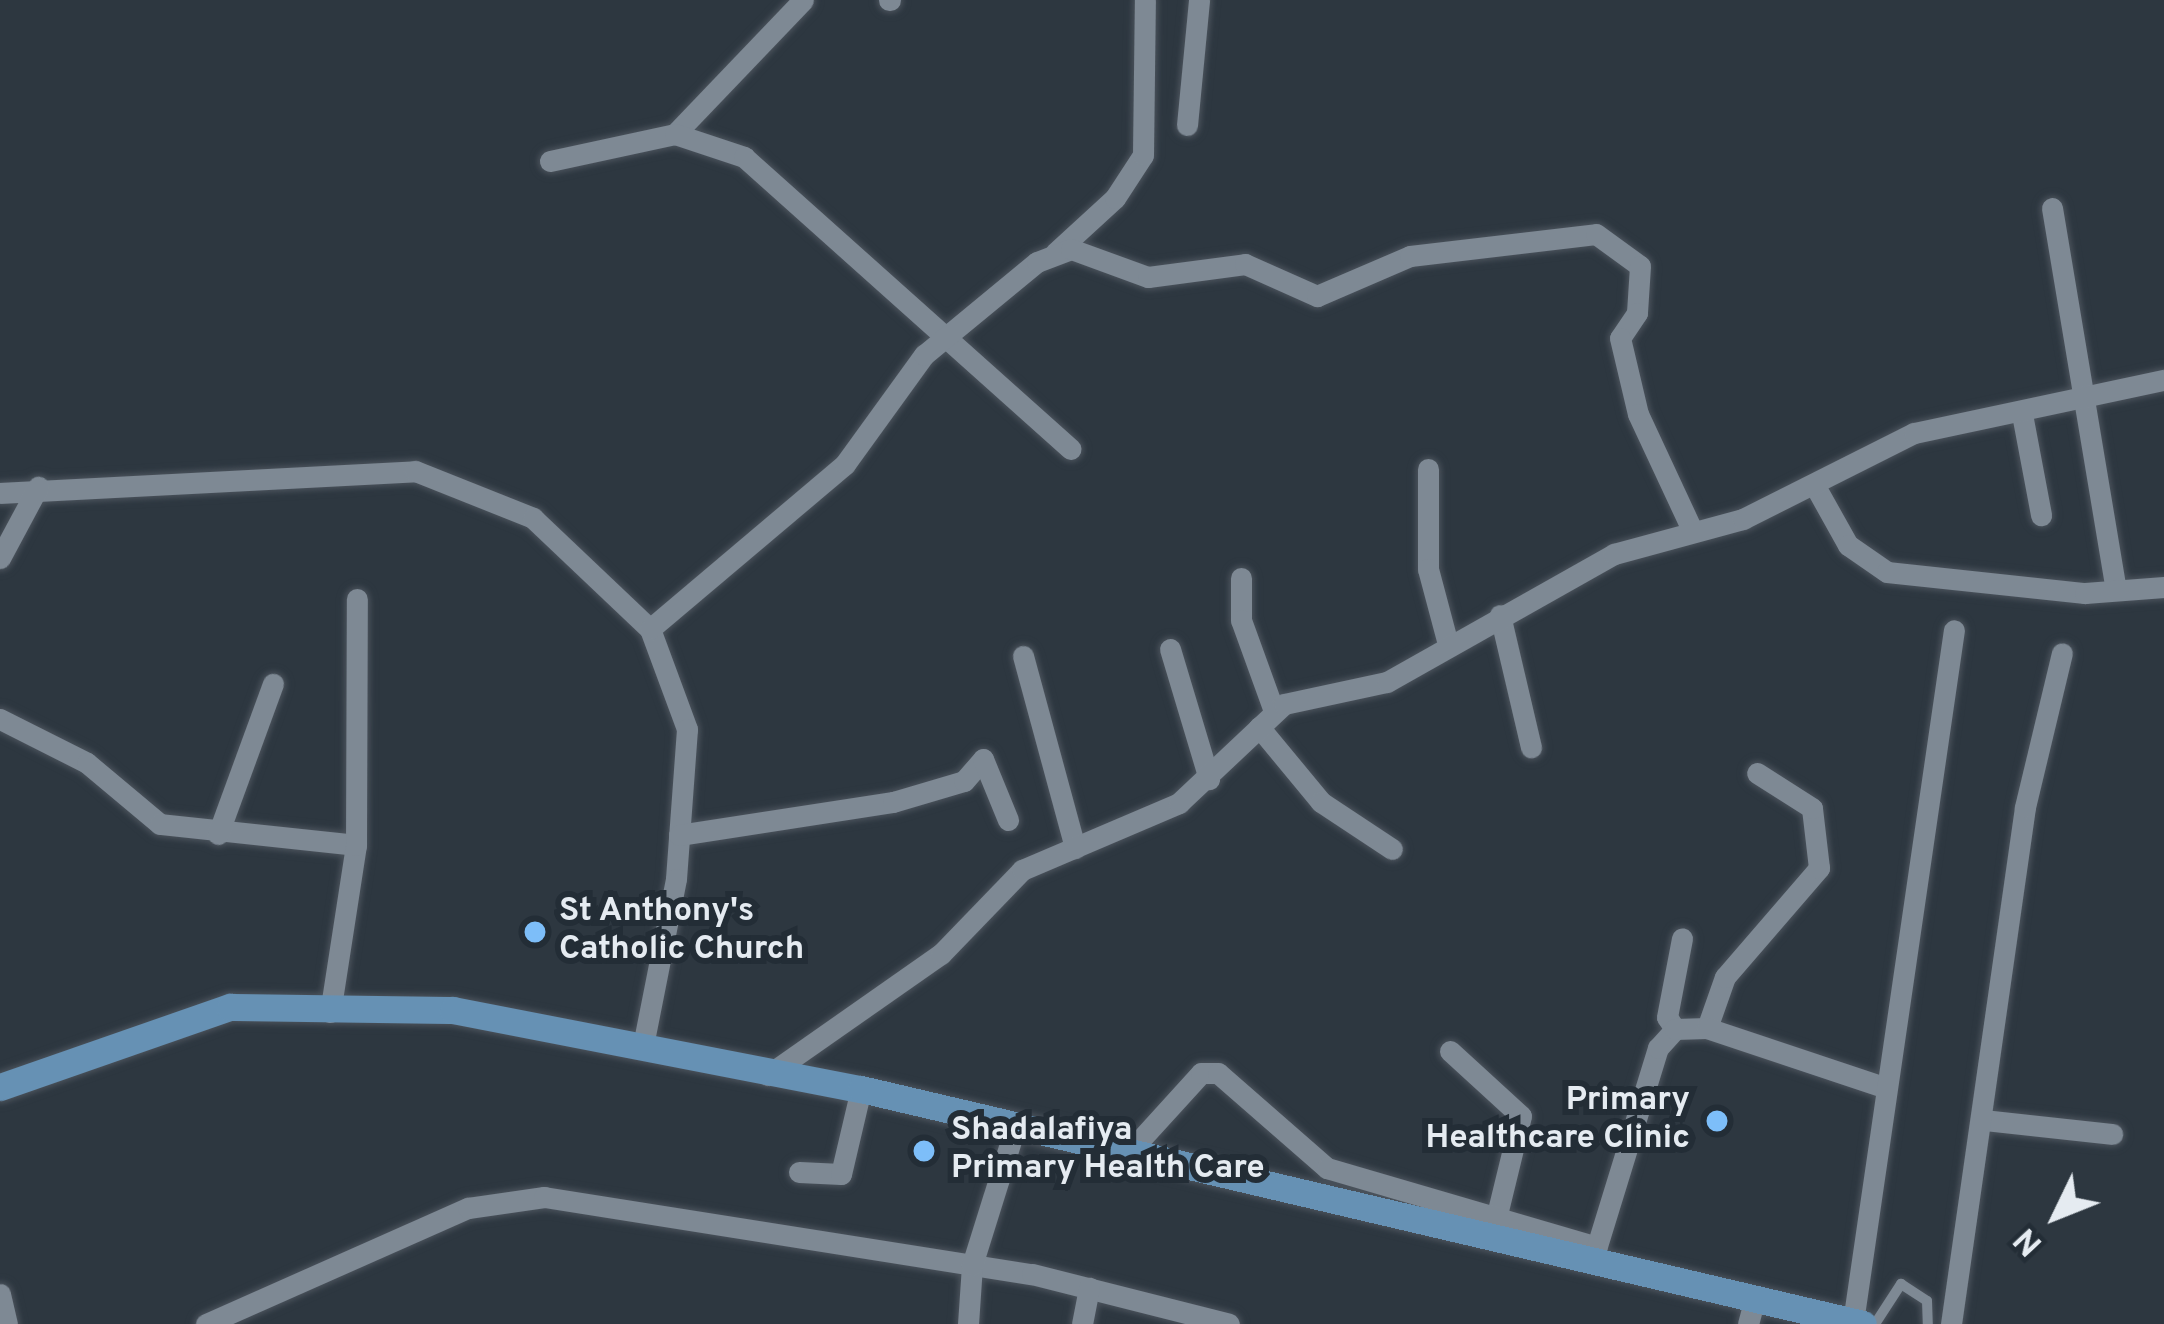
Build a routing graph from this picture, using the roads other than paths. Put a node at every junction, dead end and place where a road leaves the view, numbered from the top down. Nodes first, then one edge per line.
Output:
1 (803, 0) edge
2 (1145, 0) edge
3 (1199, 0) edge
4 (1186, 125) dead end
5 (675, 134) junction
6 (550, 161) dead end
7 (2052, 208) dead end
8 (1054, 254) junction
9 (951, 336) junction
10 (2164, 380) edge
11 (2086, 403) junction
12 (2022, 414) junction
13 (1071, 449) dead end
14 (1428, 469) dead end
15 (1815, 486) junction
16 (38, 488) junction
17 (0, 493) edge
18 (2041, 514) dead end
19 (1693, 532) junction
20 (0, 558) edge
21 (1241, 578) dead end
22 (2164, 587) edge
23 (2116, 590) junction
24 (358, 599) dead end
25 (1500, 615) junction
26 (650, 629) junction
27 (1954, 630) dead end
28 (1448, 644) junction
29 (1170, 649) dead end
30 (2062, 653) dead end
31 (1023, 656) dead end
32 (273, 684) dead end
33 (0, 719) edge
34 (1266, 719) junction
35 (1531, 747) dead end
36 (1757, 772) dead end
37 (1209, 779) junction
38 (1008, 820) dead end
39 (218, 834) junction
40 (679, 835) junction
41 (356, 845) junction
42 (1075, 848) junction
43 (1392, 849) dead end
44 (1682, 938) dead end
45 (331, 1012) junction
46 (1707, 1028) junction
47 (1675, 1029) junction
48 (643, 1045) junction
49 (1450, 1051) dead end
50 (768, 1075) junction
51 (1880, 1086) junction
52 (0, 1087) edge
53 (861, 1089) junction
54 (1984, 1120) junction
55 (1016, 1125) junction
56 (2112, 1134) dead end
57 (1131, 1150) junction
58 (800, 1172) dead end
59 (1494, 1230) junction
60 (1594, 1256) junction
61 (972, 1265) junction
62 (1089, 1288) junction
63 (0, 1294) edge
64 (1751, 1313) edge
65 (1864, 1323) edge
66 (7, 1324) edge
67 (206, 1324) edge
68 (968, 1324) edge
69 (1082, 1324) edge
70 (1229, 1324) edge
71 (1928, 1324) edge
72 (1951, 1324) edge

1 - 5 street
2 - 8 street
3 - 4 street
5 - 6 street
5 - 9 street
7 - 11 street
8 - 9 street
8 - 19 street
9 - 13 street
9 - 26 street
10 - 11 street
11 - 12 street
11 - 23 street
12 - 15 street
12 - 18 street
14 - 28 street
15 - 19 street
15 - 23 street
16 - 17 street
16 - 20 street
16 - 26 street
19 - 25 street
21 - 34 street
22 - 23 street
24 - 41 street
25 - 28 street
25 - 35 street
26 - 40 street
27 - 51 street
28 - 34 street
29 - 37 street
30 - 54 street
31 - 42 street
32 - 39 street
33 - 39 street
34 - 37 street
34 - 43 street
36 - 46 street
37 - 42 street
38 - 40 street
39 - 41 street
40 - 48 street
41 - 45 street
42 - 50 street
44 - 47 street
45 - 48 street
45 - 52 street
46 - 47 street
46 - 51 street
47 - 60 street
48 - 50 street
49 - 59 street
50 - 53 street
51 - 65 street
53 - 55 street
53 - 58 street
54 - 56 street
54 - 72 street
55 - 57 street
55 - 61 street
57 - 59 street
57 - 59 street
59 - 60 street
60 - 64 street
61 - 62 street
61 - 67 street
61 - 68 street
62 - 69 street
62 - 70 street
63 - 66 street
64 - 65 street
65 - 71 lane

